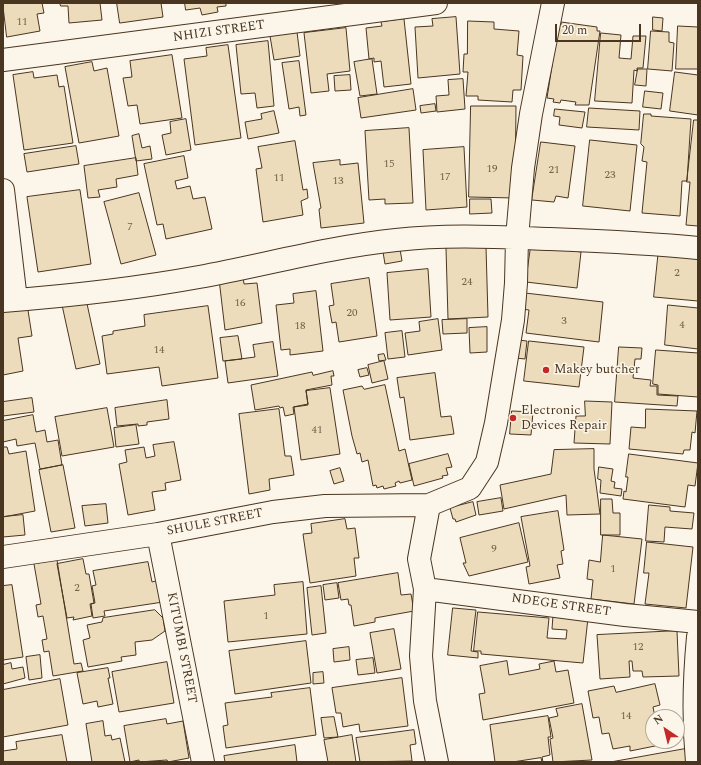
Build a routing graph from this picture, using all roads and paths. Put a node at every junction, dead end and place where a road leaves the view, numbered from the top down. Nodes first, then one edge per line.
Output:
1 (436, 3) edge
2 (553, 3) edge
3 (3, 60) edge
4 (3, 190) edge
5 (517, 238) junction
6 (698, 248) edge
7 (10, 301) edge
8 (429, 505) junction
9 (158, 534) junction
10 (3, 557) edge
11 (425, 589) junction
12 (698, 622) edge
13 (698, 637) edge
14 (203, 762) edge
15 (437, 762) edge
16 (697, 762) edge

1 - 3 street, NHIZI STREET
2 - 5 street
4 - 7 street
5 - 6 street
5 - 7 street
5 - 8 street
8 - 9 street, SHULE STREET
8 - 11 street
9 - 10 street, SHULE STREET
9 - 14 street, KITUMBI STREET
11 - 12 street, NDEGE STREET
11 - 15 street
13 - 16 street

